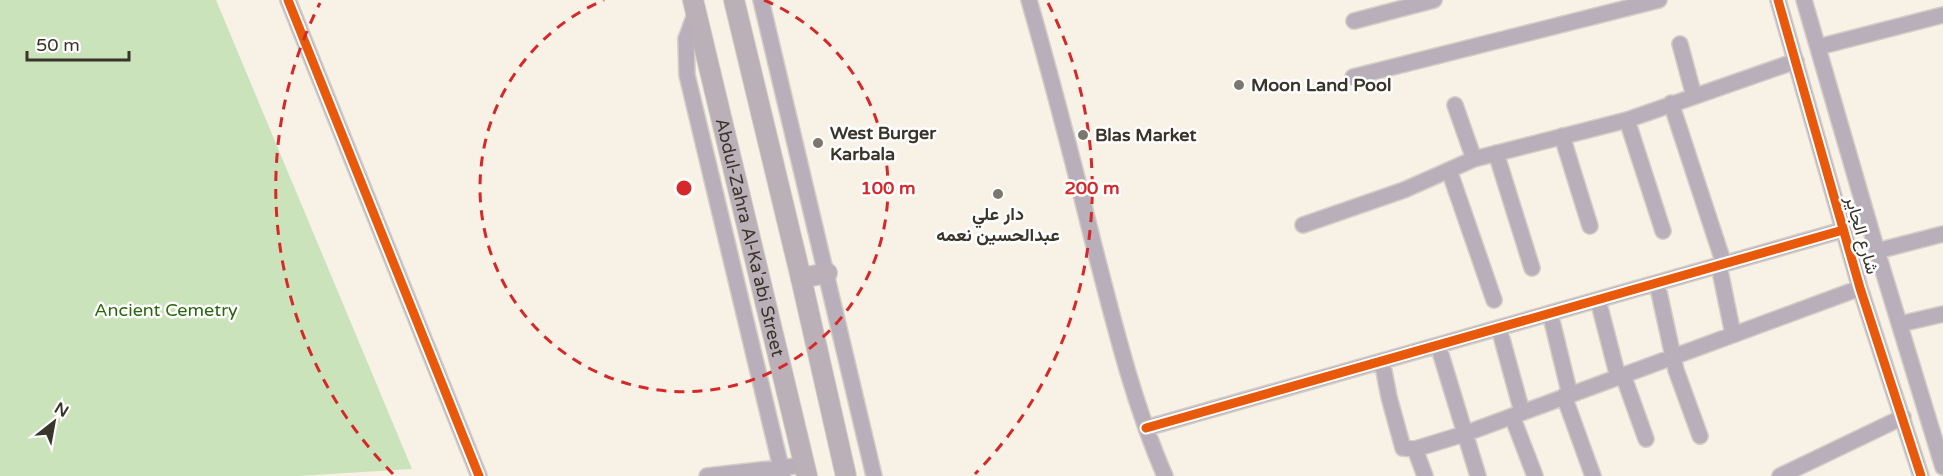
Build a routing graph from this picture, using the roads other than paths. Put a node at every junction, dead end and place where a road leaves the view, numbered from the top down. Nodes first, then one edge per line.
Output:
1 (288, 0) edge
2 (734, 0) edge
3 (761, 0) edge
4 (1029, 0) edge
5 (1434, 0) edge
6 (1659, 0) edge
7 (1778, 0) edge
8 (1805, 0) edge
9 (695, 6) edge
10 (1943, 15) edge
11 (1354, 21) dead end
12 (1680, 44) dead end
13 (1818, 48) junction
14 (1796, 61) junction
15 (1353, 77) dead end
16 (1694, 96) junction
17 (1671, 103) junction
18 (1455, 105) dead end
19 (1627, 120) junction
20 (1562, 136) junction
21 (1496, 153) junction
22 (1474, 159) junction
23 (1449, 170) junction
24 (1303, 225) dead end
25 (1590, 226) dead end
26 (1843, 230) junction
27 (1663, 231) dead end
28 (1943, 234) edge
29 (1877, 250) junction
30 (1721, 265) junction
31 (1532, 268) dead end
32 (827, 273) junction
33 (801, 278) junction
34 (1657, 283) junction
35 (1860, 288) junction
36 (1494, 300) dead end
37 (1598, 300) junction
38 (1550, 313) junction
39 (1943, 314) edge
40 (1900, 324) junction
41 (1499, 328) junction
42 (1733, 334) junction
43 (1438, 345) junction
44 (1674, 356) junction
45 (1382, 361) junction
46 (1621, 376) junction
47 (1567, 395) junction
48 (1517, 414) junction
49 (1903, 417) junction
50 (1146, 428) junction
51 (1464, 434) junction
52 (1700, 436) dead end
53 (1935, 438) junction
54 (1646, 439) dead end
55 (1913, 447) junction
56 (1415, 449) junction
57 (1943, 467) edge
58 (806, 470) edge
59 (782, 472) edge
60 (478, 476) edge
61 (707, 476) edge
62 (846, 476) edge
63 (873, 476) edge
64 (1165, 476) edge
65 (1425, 476) edge
66 (1478, 476) edge
67 (1534, 476) edge
68 (1593, 476) edge
69 (1780, 476) edge
70 (1921, 476) edge

1 - 60 street
2 - 33 main road
3 - 32 street
4 - 50 street
5 - 11 street
6 - 15 street
7 - 14 street, شارع الجاير
8 - 13 street, شارع الجاير
9 - 58 main road, Abdul-Zahra Al-Ka'abi Street
9 - 59 street
10 - 13 street
12 - 16 street
13 - 29 street, شارع الجاير
14 - 16 street
14 - 26 street, شارع الجاير
16 - 17 street
17 - 19 street
17 - 30 street
18 - 22 street
19 - 20 street
19 - 27 street
20 - 21 street
20 - 25 street
21 - 22 street
21 - 31 street
22 - 23 street
23 - 24 street
23 - 36 street
26 - 30 street
26 - 35 street, شارع الجاير
28 - 29 street
29 - 40 street, شارع الجاير
30 - 34 street
30 - 42 street
32 - 33 main road
32 - 63 street
33 - 62 main road
34 - 37 street
34 - 44 street
35 - 42 street
35 - 49 street, شارع الجاير
37 - 38 street
37 - 46 street
38 - 41 street
38 - 47 street
39 - 40 street
40 - 53 street, شارع الجاير
41 - 43 street
41 - 48 street
42 - 44 street
43 - 45 street
43 - 51 street
44 - 46 street
44 - 52 street
45 - 50 street
45 - 56 street
46 - 47 street
46 - 54 street
47 - 48 street
47 - 68 street
48 - 51 street
48 - 67 street
49 - 55 street, شارع الجاير
49 - 69 street
50 - 64 street
51 - 56 street
51 - 66 street
53 - 55 street
53 - 57 street, شارع الجاير
55 - 70 street, شارع الجاير
56 - 65 street
58 - 59 street
59 - 61 street

